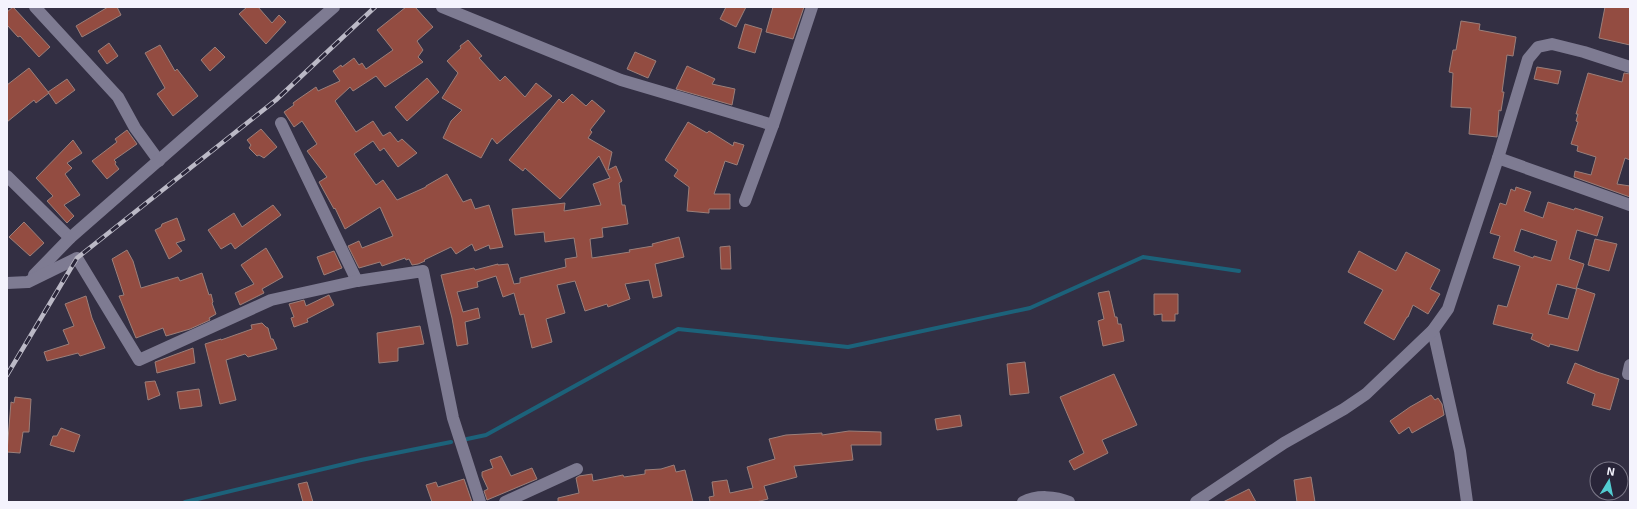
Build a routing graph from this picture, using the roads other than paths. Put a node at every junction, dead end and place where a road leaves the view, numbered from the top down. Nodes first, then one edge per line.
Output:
1 (35, 7) edge
2 (334, 7) edge
3 (442, 7) edge
4 (812, 7) edge
5 (1630, 67) edge
6 (281, 123) dead end
7 (773, 125) junction
8 (1498, 158) junction
9 (159, 161) junction
10 (7, 176) edge
11 (745, 200) dead end
12 (1630, 204) edge
13 (70, 238) junction
14 (357, 281) junction
15 (7, 282) edge
16 (28, 282) junction
17 (1433, 330) junction
18 (577, 468) dead end
19 (480, 502) edge
20 (505, 502) edge
21 (1023, 502) edge
22 (1069, 502) edge
23 (1196, 502) edge
24 (1467, 502) edge

1 - 9 street
2 - 9 street
3 - 7 street
4 - 7 street
5 - 8 street
6 - 14 street
7 - 11 street
8 - 12 street
8 - 17 street
9 - 13 street
10 - 13 street
13 - 16 street
14 - 16 street
14 - 19 street
15 - 16 street
17 - 23 street
17 - 24 street
18 - 20 street
21 - 22 street

